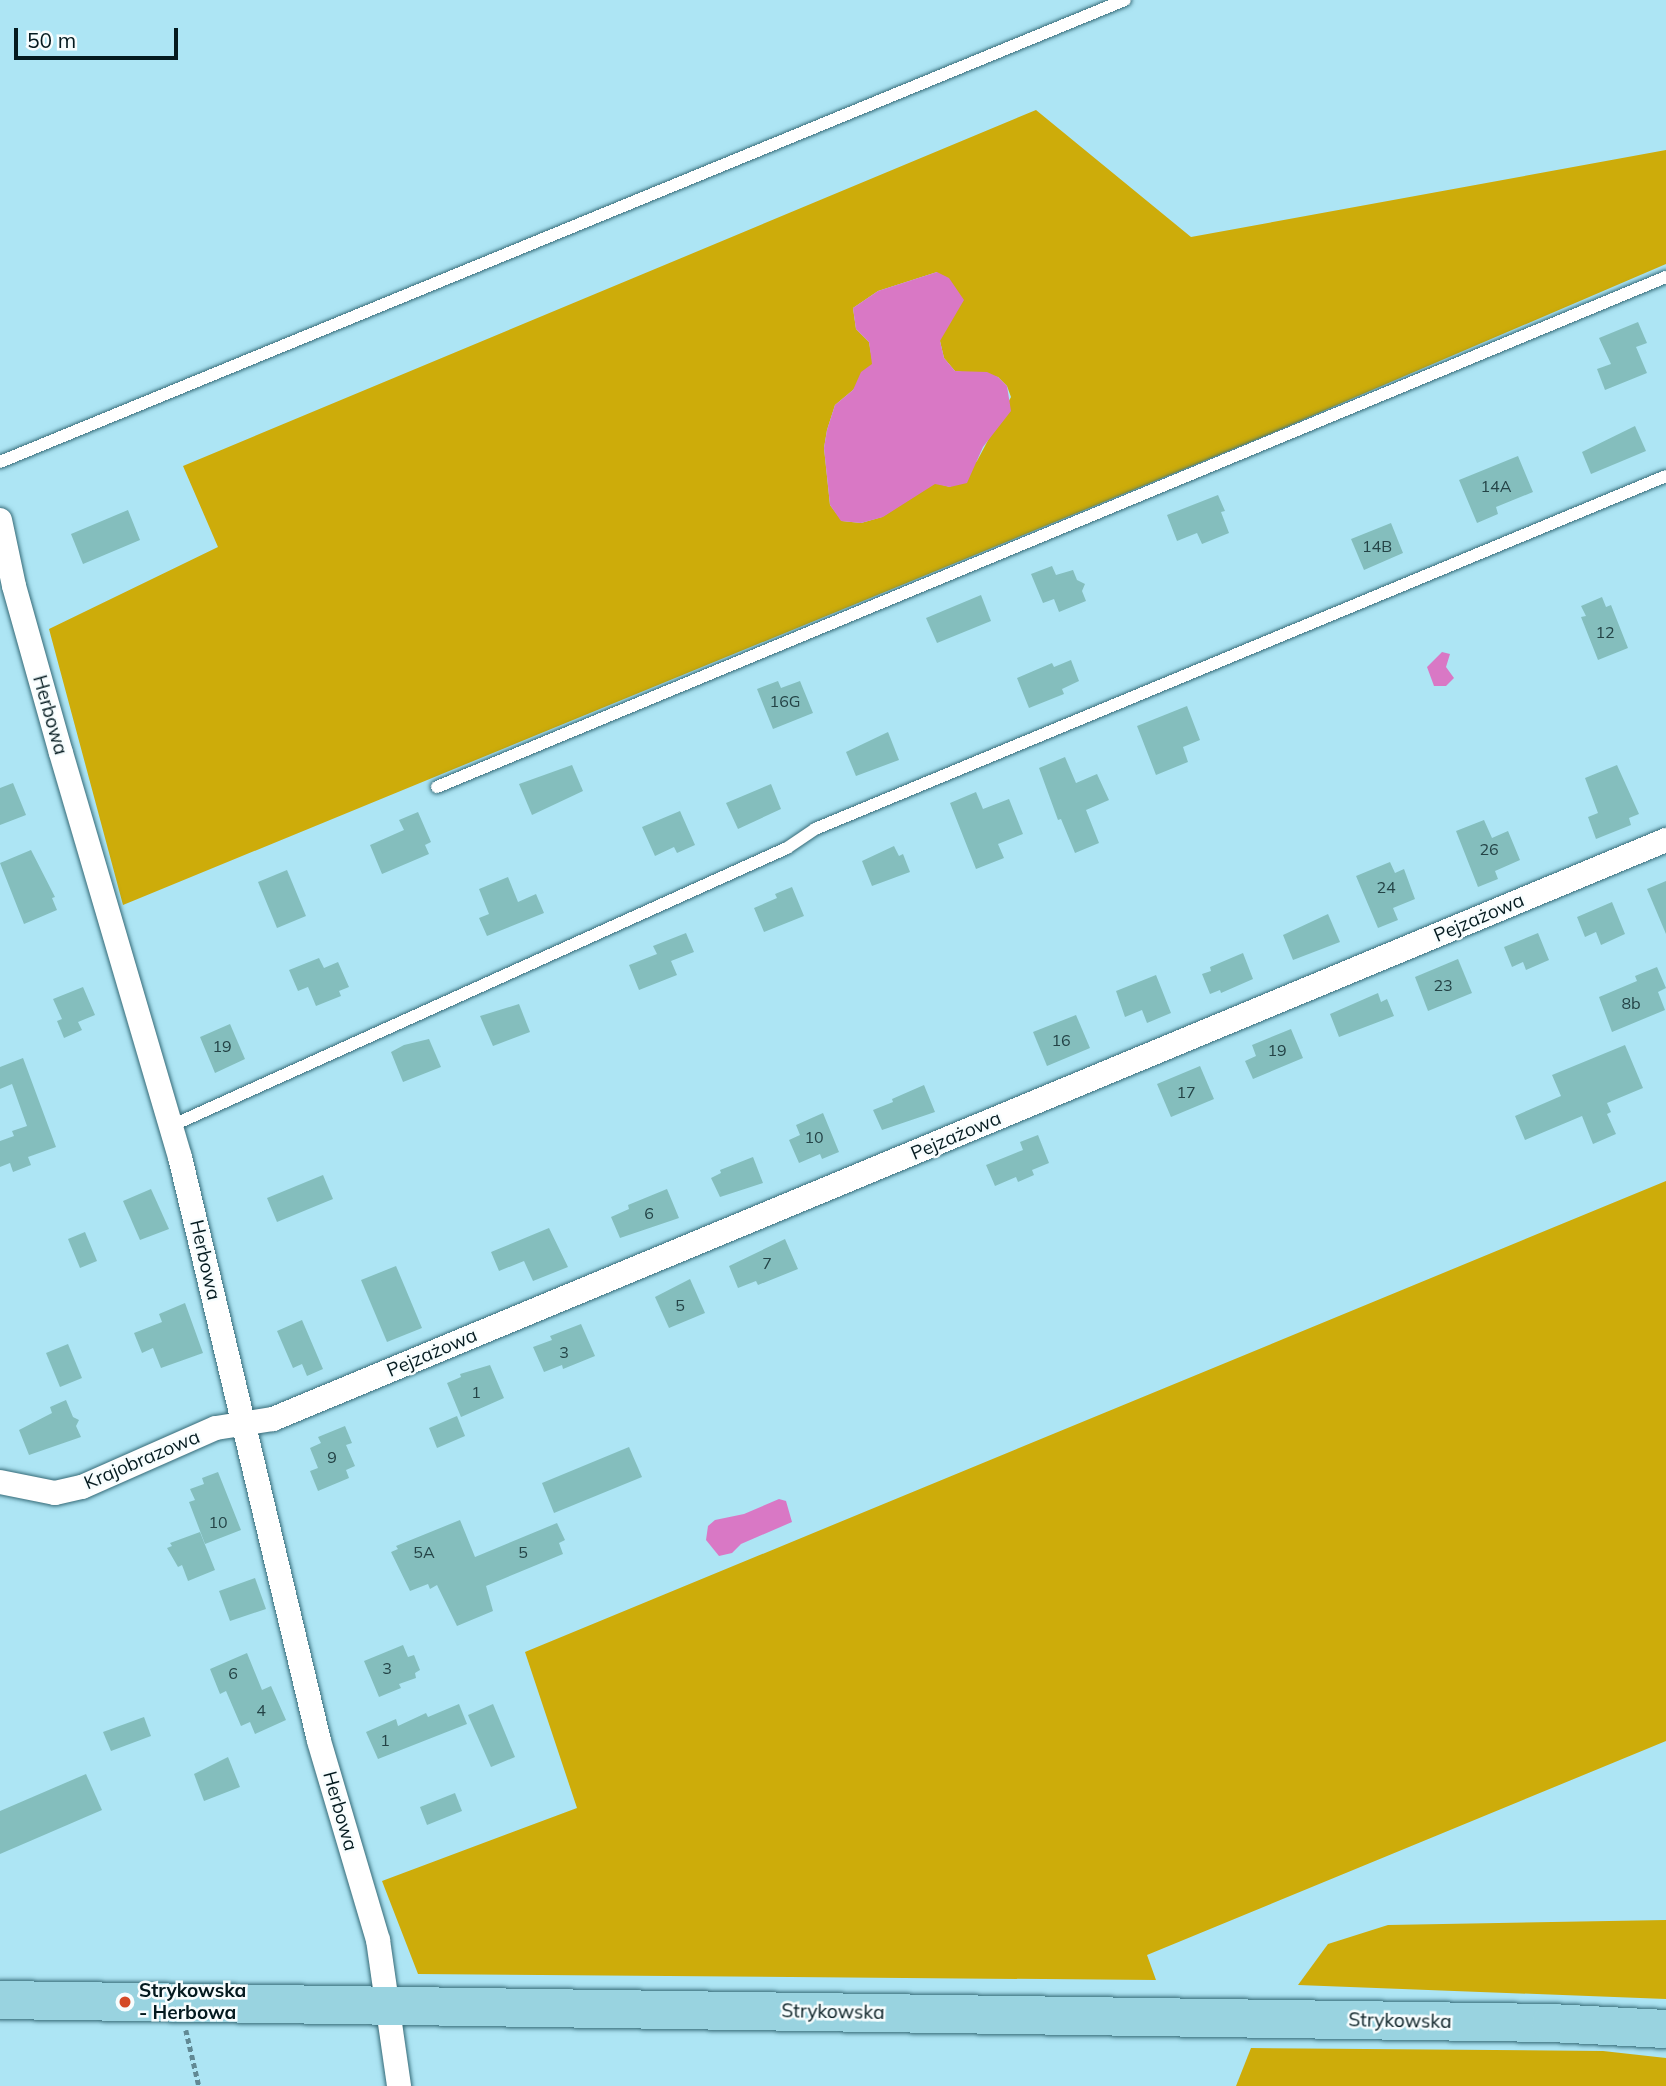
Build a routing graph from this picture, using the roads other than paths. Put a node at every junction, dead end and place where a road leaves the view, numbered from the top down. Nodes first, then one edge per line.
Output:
1 (1125, 0) edge
2 (1666, 277) edge
3 (0, 461) edge
4 (1666, 475) edge
5 (0, 520) edge
6 (437, 787) dead end
7 (1666, 841) edge
8 (171, 1126) junction
9 (244, 1425) junction
10 (0, 1482) edge
11 (0, 2000) edge
12 (387, 2005) junction
13 (1666, 2029) edge
14 (399, 2086) edge

1 - 3 lane
2 - 6 lane
4 - 8 lane
5 - 8 street, Herbowa
7 - 9 street, Pejzażowa
8 - 9 street, Herbowa
9 - 10 street, Krajobrazowa
9 - 12 street, Herbowa
11 - 12 main road, Strykowska
12 - 13 main road, Strykowska
12 - 14 street, Herbowa

